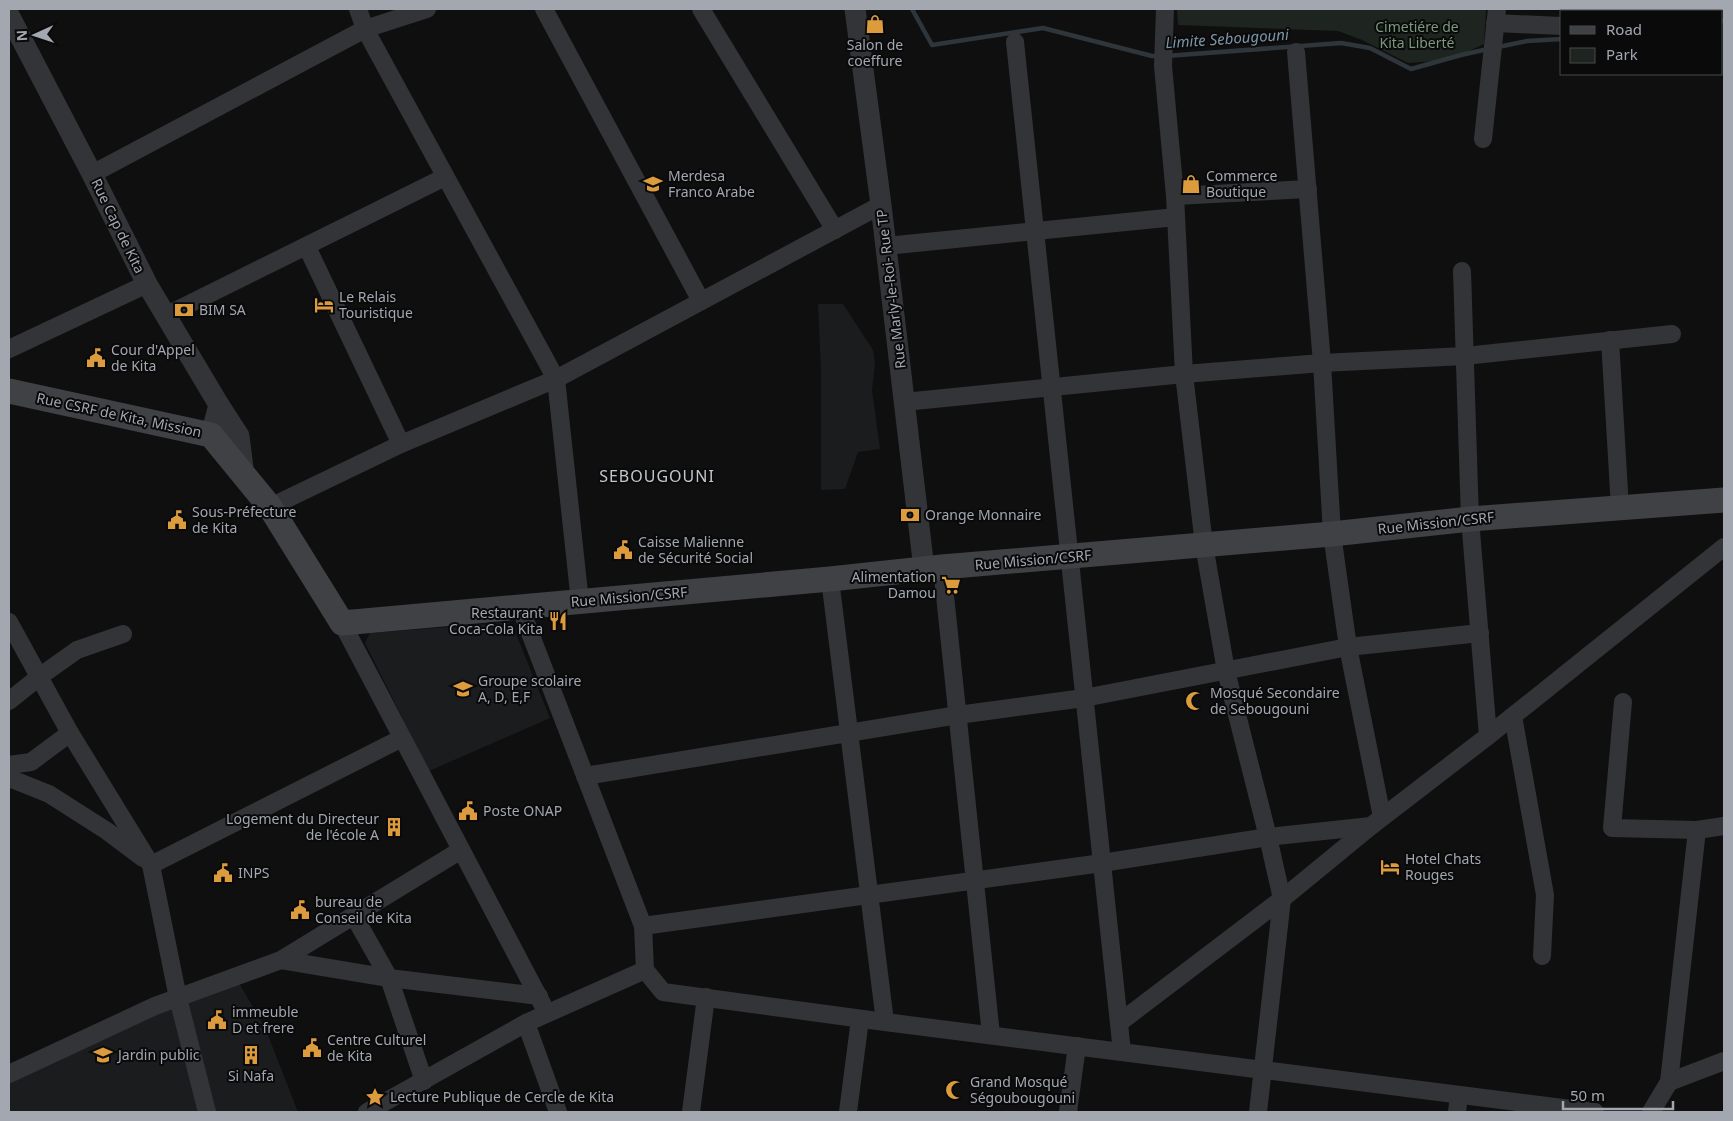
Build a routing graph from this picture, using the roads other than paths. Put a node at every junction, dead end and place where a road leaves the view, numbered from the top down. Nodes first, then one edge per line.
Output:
1 (358, 9) edge
2 (427, 9) edge
3 (544, 9) edge
4 (701, 9) edge
5 (855, 9) edge
6 (1165, 9) edge
7 (9, 15) edge
8 (1496, 16) edge
9 (1560, 26) edge
10 (365, 29) junction
11 (1015, 42) dead end
12 (1296, 52) dead end
13 (1483, 139) dead end
14 (92, 174) junction
15 (445, 177) junction
16 (1308, 189) junction
17 (1175, 196) junction
18 (881, 205) junction
19 (1176, 217) junction
20 (835, 230) junction
21 (1034, 231) junction
22 (886, 246) junction
23 (307, 247) junction
24 (1462, 271) dead end
25 (147, 284) junction
26 (701, 301) junction
27 (167, 315) junction
28 (1672, 334) dead end
29 (1610, 340) junction
30 (9, 349) edge
31 (1465, 356) junction
32 (1322, 363) junction
33 (1184, 374) junction
34 (556, 380) junction
35 (1051, 387) junction
36 (9, 391) edge
37 (904, 402) junction
38 (219, 404) junction
39 (211, 436) junction
40 (401, 444) junction
41 (244, 476) junction
42 (1724, 500) edge
43 (270, 506) junction
44 (1620, 508) junction
45 (1470, 519) junction
46 (1332, 534) junction
47 (1204, 545) junction
48 (1724, 547) edge
49 (1068, 557) junction
50 (933, 568) junction
51 (830, 579) junction
52 (580, 602) junction
53 (520, 607) junction
54 (9, 622) edge
55 (342, 623) junction
56 (1480, 633) junction
57 (123, 634) dead end
58 (1348, 647) junction
59 (1226, 671) junction
60 (39, 677) junction
61 (1084, 698) junction
62 (9, 701) edge
63 (1623, 702) dead end
64 (958, 715) junction
65 (1513, 716) junction
66 (849, 732) junction
67 (70, 733) junction
68 (1488, 736) junction
69 (402, 738) junction
70 (9, 764) edge
71 (585, 776) junction
72 (9, 778) edge
73 (1377, 822) junction
74 (1724, 826) edge
75 (1697, 830) junction
76 (1268, 837) junction
77 (461, 850) junction
78 (1102, 863) junction
79 (151, 865) junction
80 (975, 881) junction
81 (869, 895) junction
82 (1282, 899) junction
83 (354, 916) junction
84 (642, 926) junction
85 (1542, 956) dead end
86 (281, 960) junction
87 (645, 970) junction
88 (388, 978) junction
89 (538, 996) junction
90 (706, 997) junction
91 (178, 998) junction
92 (547, 1013) junction
93 (860, 1018) junction
94 (885, 1022) junction
95 (526, 1023) junction
96 (1119, 1023) junction
97 (991, 1035) junction
98 (1077, 1046) junction
99 (1122, 1052) junction
100 (1724, 1061) edge
101 (1263, 1070) junction
102 (9, 1074) edge
103 (424, 1080) junction
104 (1669, 1082) junction
105 (1458, 1104) edge
106 (1577, 1111) edge
107 (207, 1112) edge
108 (367, 1112) edge
109 (558, 1112) edge
110 (691, 1112) edge
111 (848, 1112) edge
112 (1068, 1112) edge
113 (1258, 1112) edge
114 (1595, 1112) edge
115 (1651, 1112) edge

1 - 10 street
2 - 10 street
3 - 26 street
4 - 20 street
5 - 18 street, Rue Marly-le-Roi- Rue TP
6 - 17 street
7 - 14 street, Rue Cap de Kita
8 - 9 street
8 - 13 street
10 - 14 street
10 - 15 street
11 - 21 street
12 - 16 street
14 - 25 street, Rue Cap de Kita
15 - 23 street
15 - 34 street
16 - 17 street
16 - 32 street
17 - 19 street
18 - 20 street
18 - 22 street, Rue Marly-le-Roi- Rue TP
19 - 21 street
19 - 33 street
20 - 26 street
21 - 22 street
21 - 35 street
22 - 37 street, Rue Marly-le-Roi- Rue TP
23 - 27 street
23 - 40 street
24 - 31 street
25 - 27 street, Rue Cap de Kita
25 - 30 street
26 - 34 street
27 - 38 street, Rue Cap de Kita
28 - 29 street
29 - 31 street
29 - 44 street
31 - 32 street
31 - 45 street
32 - 33 street
32 - 46 street
33 - 35 street
33 - 47 street
34 - 40 street
34 - 52 street
35 - 37 street
35 - 49 street
36 - 39 main road, Rue CSRF de Kita, Mission
37 - 50 street, Rue Marly-le-Roi- Rue TP
38 - 39 street
38 - 41 street, Rue Cap de Kita
39 - 41 main road, Rue CSRF de Kita, Mission
40 - 43 street
41 - 43 main road, Rue CSRF de Kita, Mission
42 - 44 main road, Rue Mission/CSRF
43 - 55 main road, Rue CSRF de Kita, Mission
44 - 45 main road, Rue Mission/CSRF
45 - 46 main road, Rue Mission/CSRF
45 - 56 street
46 - 47 main road, Rue Mission/CSRF
46 - 58 street
47 - 49 main road, Rue Mission/CSRF
47 - 59 street
48 - 65 street
49 - 50 main road, Rue Mission/CSRF
49 - 61 street
50 - 51 main road, Rue Mission/CSRF
50 - 64 street
51 - 52 main road, Rue Mission/CSRF
51 - 66 street
52 - 53 main road, Rue Mission/CSRF
53 - 55 main road, Rue Mission/CSRF
53 - 71 street
54 - 60 street
55 - 69 street
56 - 58 street
56 - 68 street
57 - 60 street
58 - 59 street
58 - 73 street
59 - 61 street
59 - 76 street
60 - 62 street
60 - 67 street
61 - 64 street
61 - 78 street
63 - 75 street
64 - 66 street
64 - 80 street
65 - 68 street
65 - 85 street
66 - 71 street
66 - 81 street
67 - 70 street
67 - 79 street
68 - 73 street
69 - 77 street
69 - 79 street
71 - 84 street
72 - 79 street
73 - 76 street
73 - 82 street
74 - 75 street
75 - 104 street
76 - 78 street
76 - 82 street
77 - 83 street
77 - 89 street
78 - 80 street
78 - 96 street
79 - 91 street
80 - 81 street
80 - 97 street
81 - 84 street
81 - 94 street
82 - 96 street
82 - 101 street
83 - 86 street
83 - 88 street
84 - 87 street
86 - 88 street
86 - 91 street
87 - 90 street
87 - 92 street
88 - 89 street
88 - 103 street
89 - 92 street
90 - 93 street
90 - 110 street
91 - 102 street
91 - 107 street
92 - 95 street
93 - 94 street
93 - 111 street
94 - 97 street
95 - 103 street
95 - 109 street
96 - 99 street
97 - 98 street
98 - 99 street
98 - 112 street
99 - 101 street
100 - 104 street
101 - 105 street
101 - 113 street
103 - 108 street
104 - 115 street
105 - 106 street
106 - 114 street

